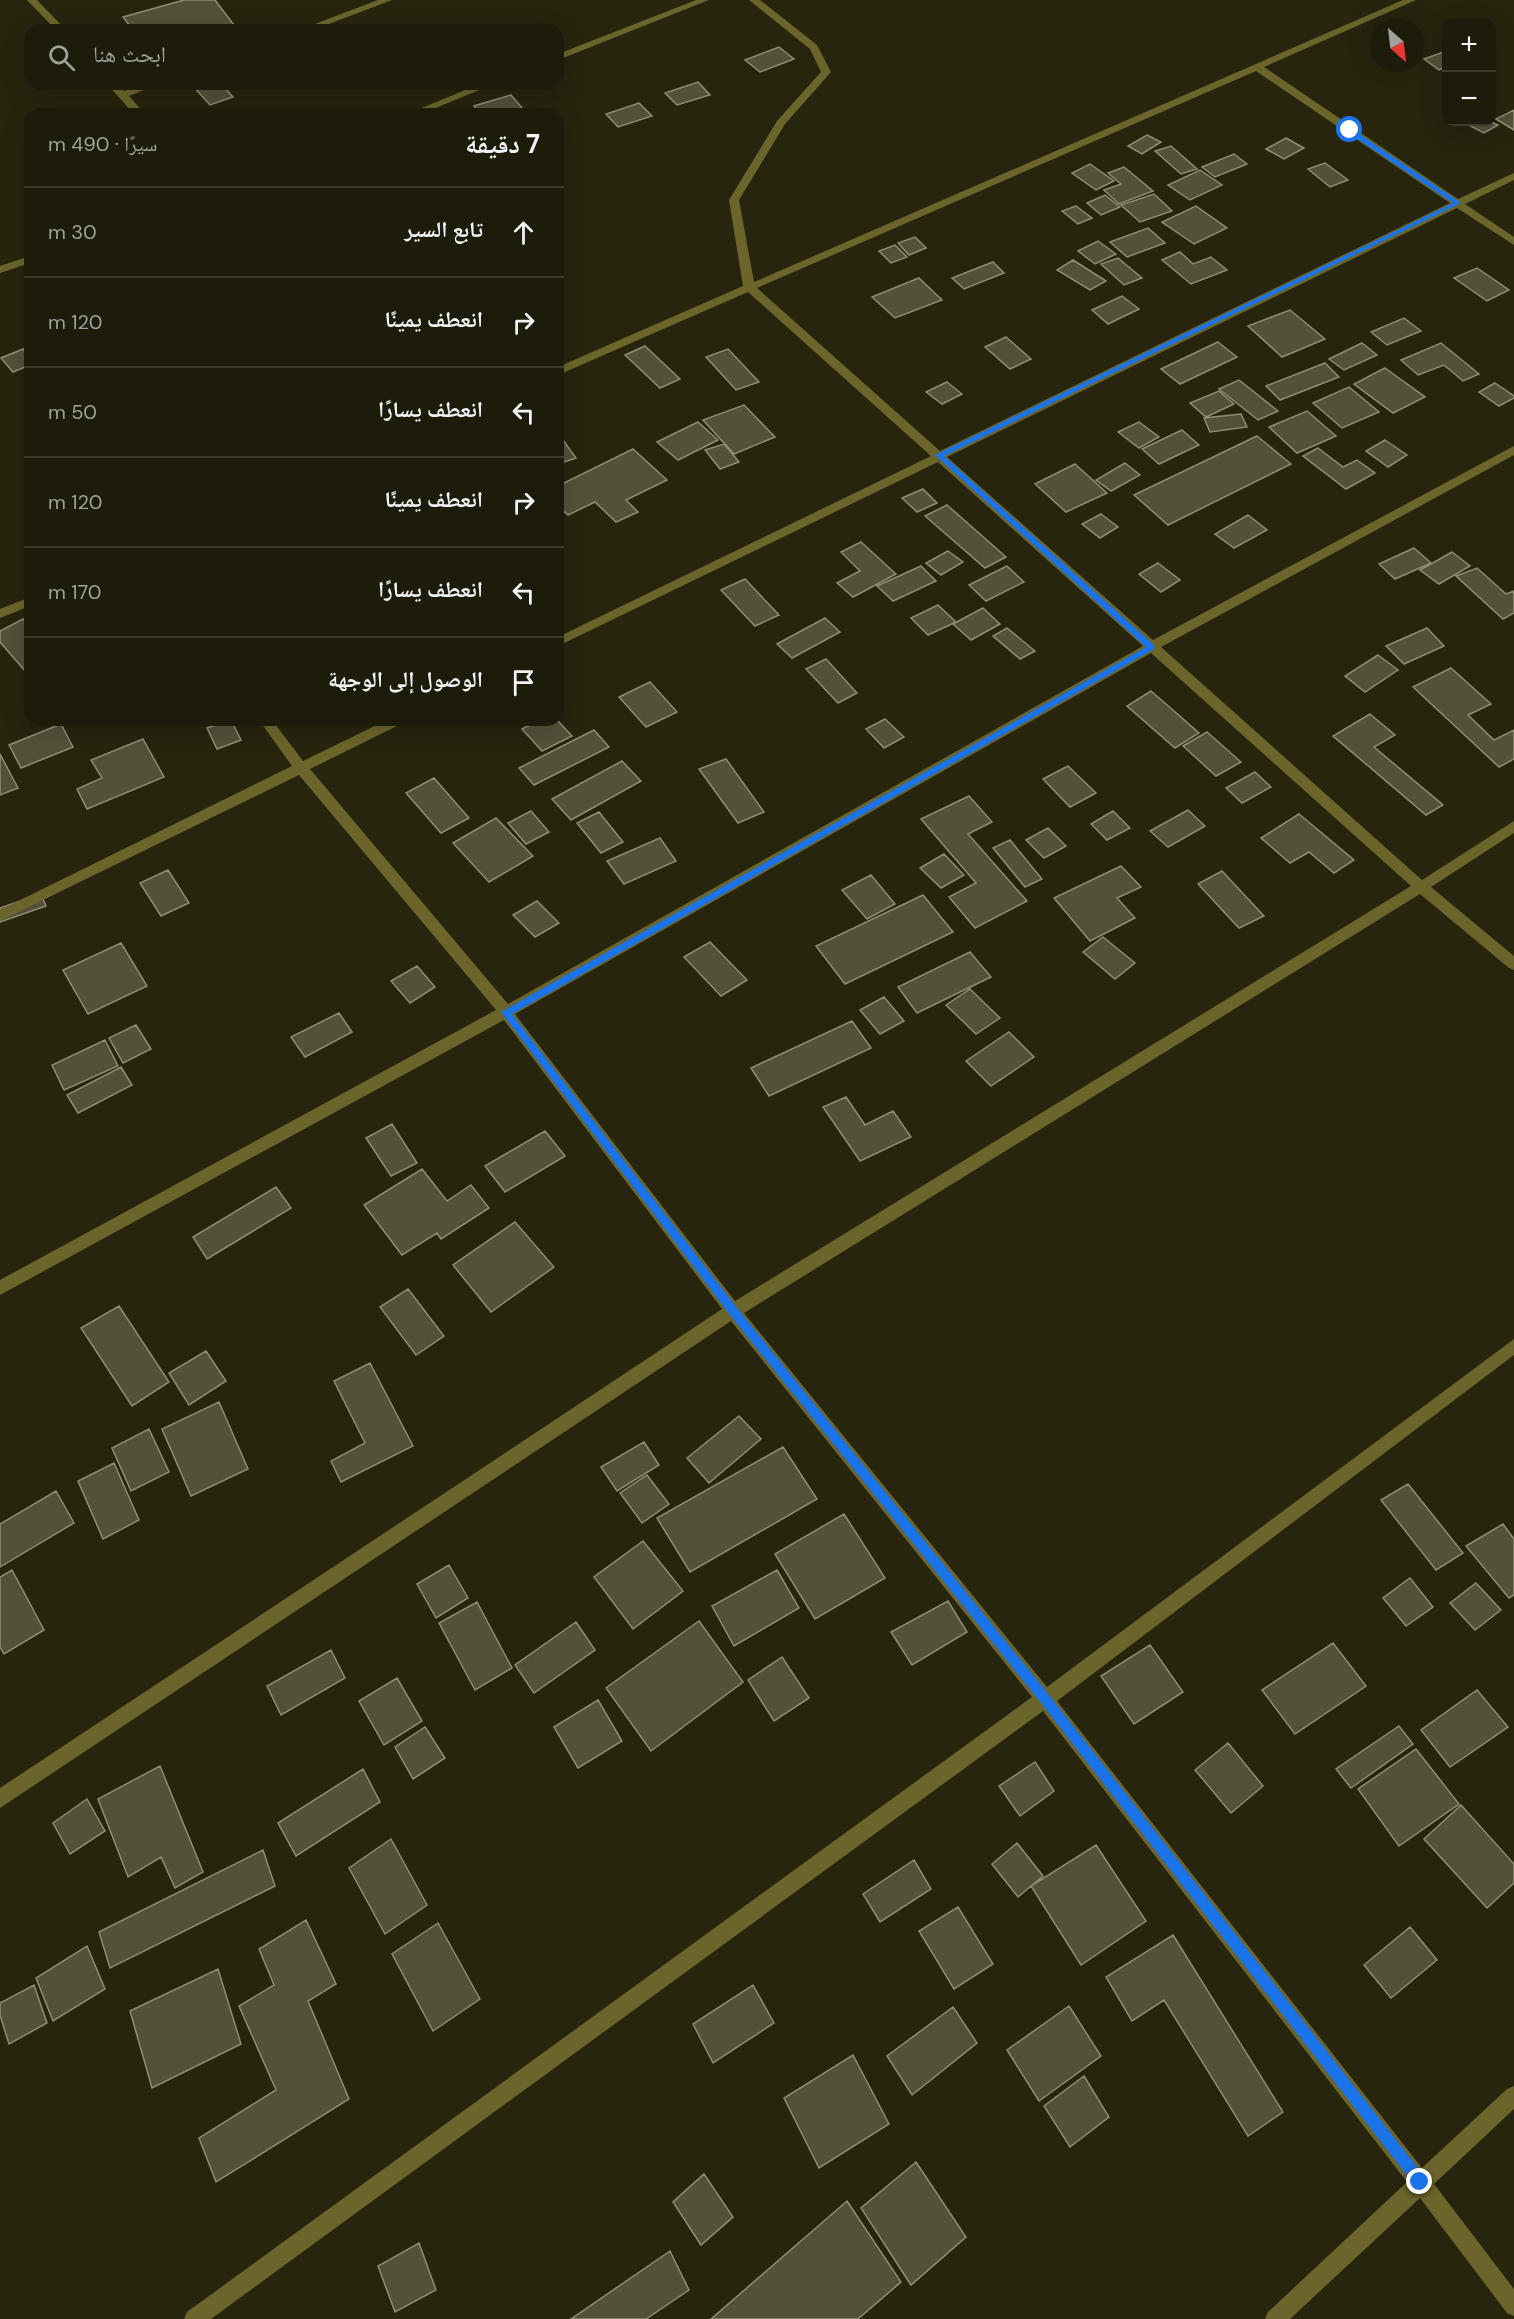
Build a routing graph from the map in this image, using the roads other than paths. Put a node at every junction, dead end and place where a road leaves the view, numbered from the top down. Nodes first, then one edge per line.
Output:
1 (32, 0) edge
2 (387, 0) edge
3 (704, 0) edge
4 (754, 0) edge
5 (1411, 0) edge
6 (55, 24) edge
7 (321, 24) edge
8 (564, 55) edge
9 (1257, 67) junction
10 (117, 90) edge
11 (136, 90) edge
12 (474, 90) edge
13 (122, 95) junction
14 (134, 108) edge
15 (427, 108) edge
16 (1514, 176) edge
17 (1458, 203) junction
18 (1514, 242) edge
19 (24, 261) edge
20 (0, 270) edge
21 (749, 287) junction
22 (564, 368) edge
23 (1514, 450) edge
24 (939, 455) junction
25 (24, 604) edge
26 (0, 614) edge
27 (564, 639) edge
28 (1151, 647) junction
29 (270, 726) edge
30 (386, 726) edge
31 (301, 768) junction
32 (1514, 826) edge
33 (1421, 887) junction
34 (0, 916) edge
35 (1514, 964) edge
36 (506, 1012) junction
37 (0, 1288) edge
38 (733, 1311) junction
39 (1514, 1346) edge
40 (1045, 1699) junction
41 (0, 1798) edge
42 (1514, 2096) edge
43 (1420, 2182) junction
44 (1514, 2306) edge
45 (194, 2319) edge
46 (1275, 2319) edge

1 - 6 street
2 - 7 street
3 - 8 street
4 - 21 street
5 - 9 street
9 - 17 street
9 - 21 street
10 - 13 street
11 - 13 street
12 - 15 street
13 - 14 street
16 - 17 street
17 - 18 street
17 - 24 street
19 - 20 street
21 - 22 street
21 - 24 street
23 - 28 street
24 - 27 street
24 - 28 street
25 - 26 street
28 - 33 street
28 - 36 street
29 - 31 street
30 - 31 street
31 - 34 street
31 - 36 street
32 - 33 street
33 - 35 street
33 - 38 street
36 - 37 street
36 - 38 street
38 - 40 street
38 - 41 street
39 - 40 street
40 - 43 street
40 - 45 street
42 - 43 street
43 - 44 street
43 - 46 street

